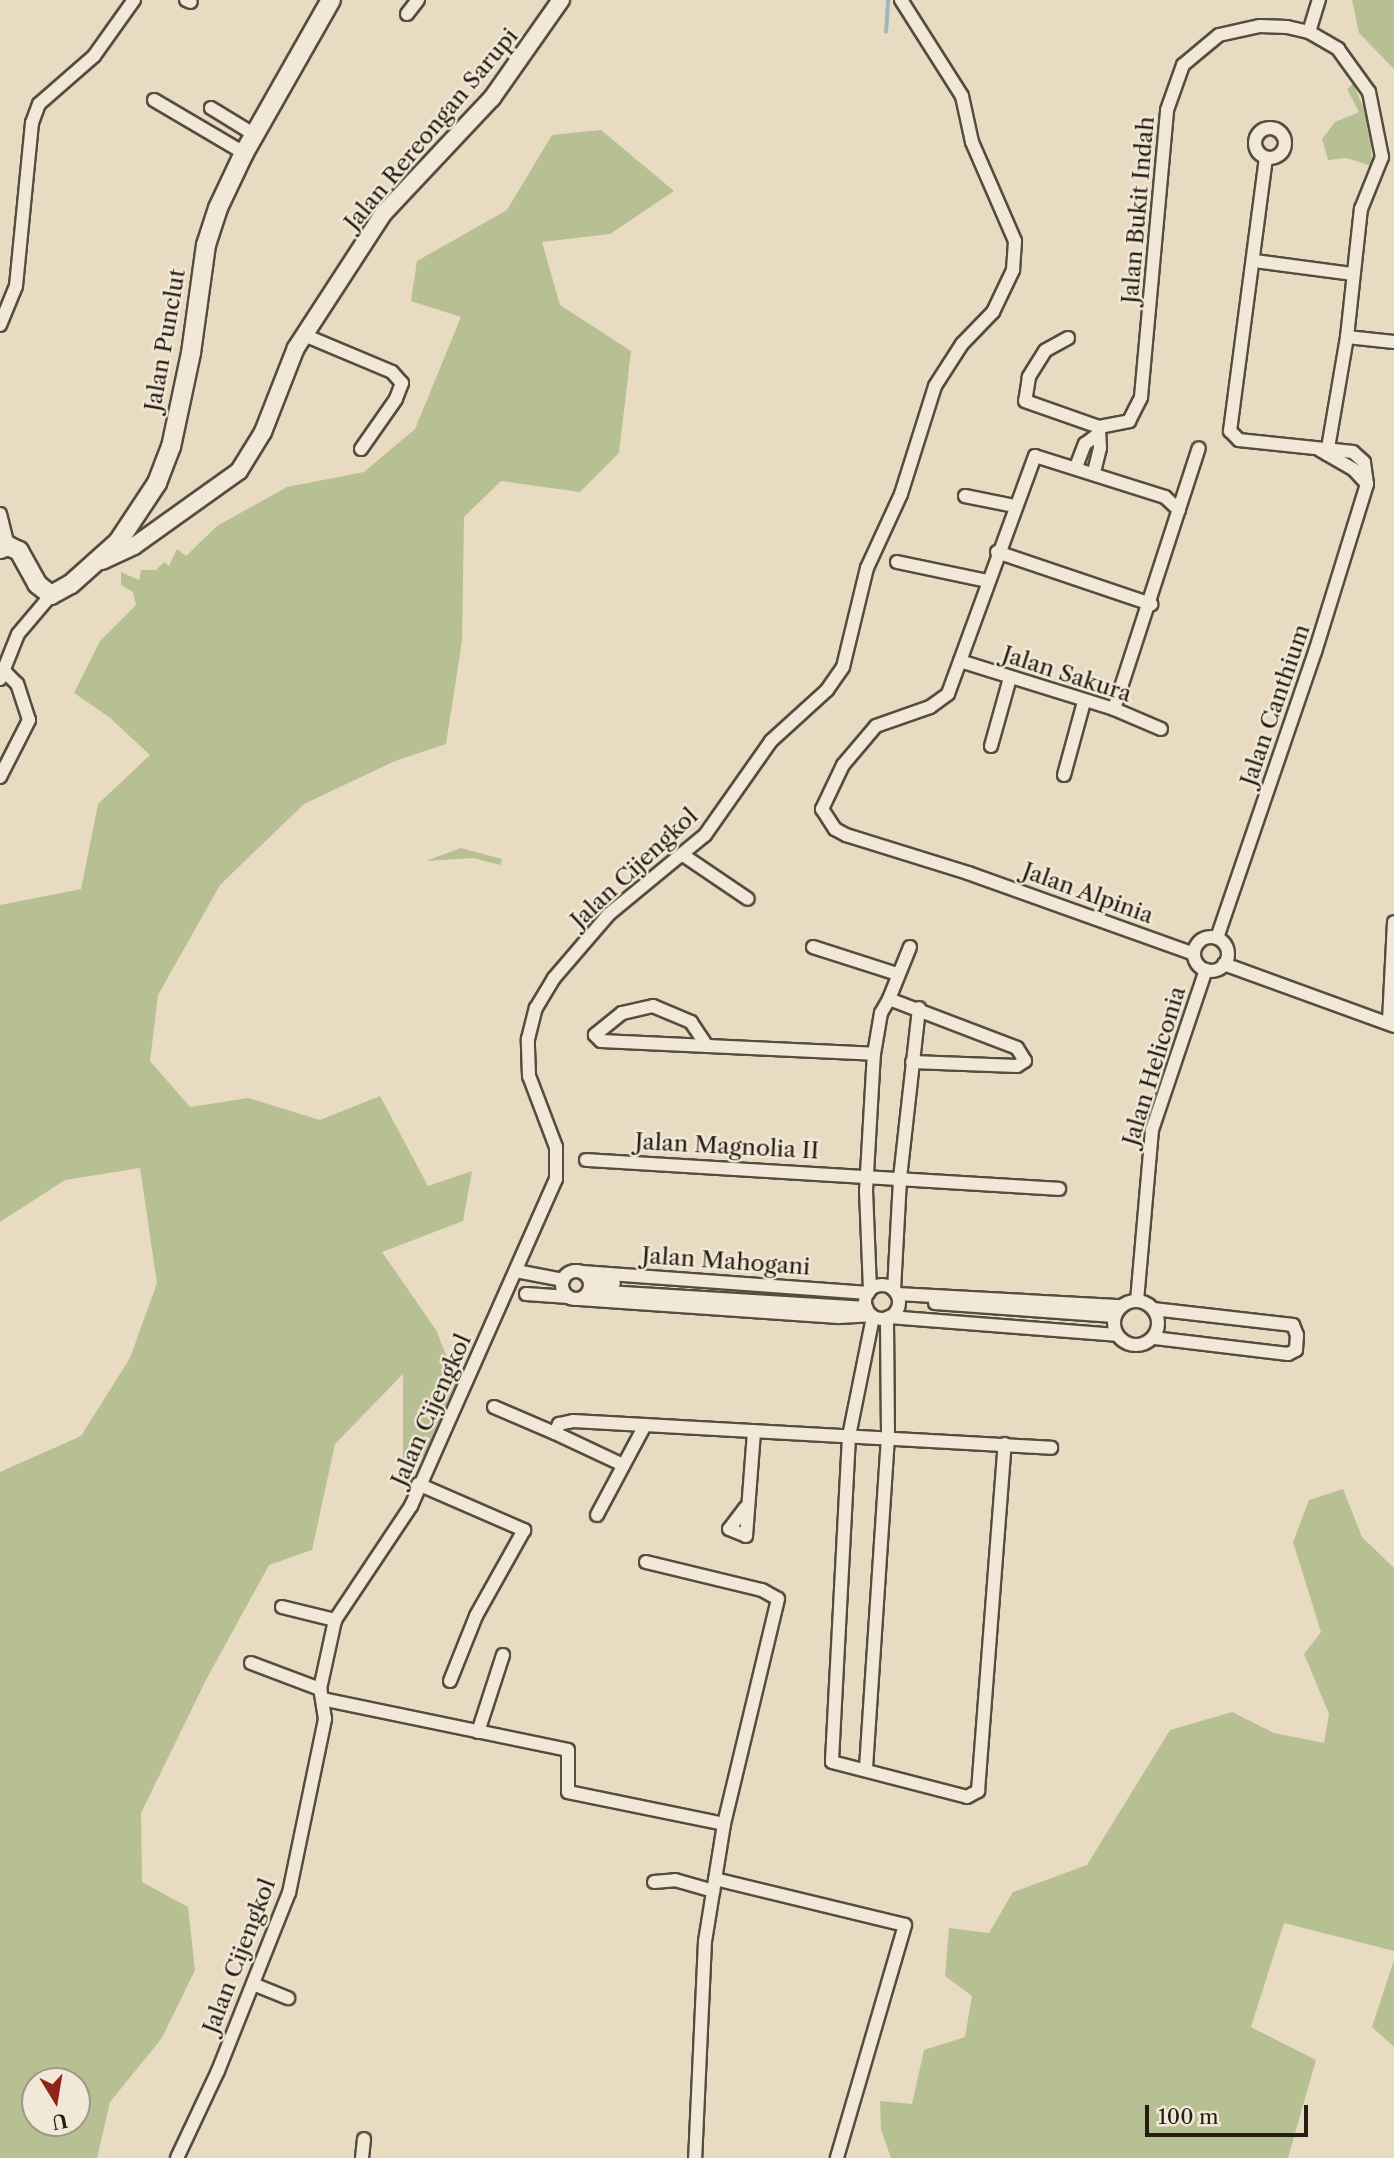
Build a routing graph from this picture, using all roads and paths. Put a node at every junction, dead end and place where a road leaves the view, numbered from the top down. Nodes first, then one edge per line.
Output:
1 (134, 0) edge
2 (331, 0) edge
3 (418, 0) edge
4 (561, 0) edge
5 (901, 0) edge
6 (1319, 0) edge
7 (407, 14) dead end
8 (1309, 32) junction
9 (154, 100) dead end
10 (211, 108) dead end
11 (255, 135) junction
12 (244, 153) junction
13 (1266, 159) dead end
14 (1388, 159) edge
15 (1255, 261) junction
16 (1353, 274) junction
17 (0, 326) edge
18 (304, 335) junction
19 (1347, 337) junction
20 (1068, 338) dead end
21 (1394, 342) edge
22 (1098, 431) junction
23 (1199, 448) dead end
24 (361, 449) dead end
25 (1324, 450) junction
26 (1076, 467) junction
27 (1094, 472) junction
28 (965, 496) dead end
29 (1014, 506) junction
30 (1180, 510) junction
31 (0, 514) edge
32 (4, 548) edge
33 (997, 552) junction
34 (897, 562) dead end
35 (98, 563) junction
36 (988, 581) junction
37 (51, 595) junction
38 (1151, 604) junction
39 (960, 661) junction
40 (2, 675) edge
41 (1010, 678) junction
42 (1084, 702) junction
43 (1114, 709) junction
44 (1161, 729) dead end
45 (991, 746) dead end
46 (1064, 775) dead end
47 (0, 777) edge
48 (683, 855) junction
49 (748, 899) dead end
50 (1394, 922) edge
51 (1217, 938) junction
52 (813, 947) dead end
53 (910, 947) dead end
54 (1194, 954) junction
55 (1224, 964) junction
56 (1206, 970) junction
57 (897, 974) junction
58 (889, 999) junction
59 (919, 1008) junction
60 (1391, 1024) edge
61 (707, 1046) junction
62 (874, 1054) junction
63 (912, 1062) junction
64 (586, 1160) dead end
65 (866, 1174) junction
66 (900, 1178) junction
67 (1059, 1189) dead end
68 (516, 1270) junction
69 (563, 1280) junction
70 (587, 1281) junction
71 (526, 1294) dead end
72 (574, 1298) junction
73 (1137, 1301) junction
74 (881, 1305) junction
75 (1153, 1309) junction
76 (1116, 1321) junction
77 (1153, 1338) junction
78 (494, 1407) dead end
79 (645, 1425) junction
80 (754, 1431) junction
81 (555, 1433) junction
82 (849, 1436) junction
83 (888, 1436) junction
84 (1004, 1444) junction
85 (1051, 1448) dead end
86 (623, 1465) junction
87 (418, 1484) junction
88 (745, 1508) dead end
89 (597, 1515) dead end
90 (646, 1562) dead end
91 (282, 1607) dead end
92 (335, 1620) junction
93 (503, 1655) dead end
94 (251, 1663) dead end
95 (450, 1681) dead end
96 (321, 1694) junction
97 (478, 1732) junction
98 (866, 1768) junction
99 (724, 1824) junction
100 (654, 1882) dead end
101 (714, 1885) junction
102 (253, 1984) junction
103 (288, 1998) dead end
104 (364, 2139) dead end
105 (177, 2158) edge
106 (362, 2158) edge
107 (695, 2158) edge
108 (837, 2158) edge

1 - 17 street
2 - 11 main road, Jalan Punclut
3 - 7 street
4 - 18 street, Jalan Rereongan Sarupi
5 - 48 street, Jalan Cijengkol
6 - 8 street
8 - 14 street, Jalan Bukit Indah
8 - 22 street, Jalan Bukit Indah
9 - 12 street
10 - 11 street
11 - 12 main road, Jalan Punclut
12 - 35 main road, Jalan Punclut
13 - 15 street
14 - 16 street
15 - 16 street
15 - 25 street, Jalan Canthium
16 - 19 street
18 - 24 street
18 - 35 street, Jalan Rereongan Sarupi
19 - 21 street
19 - 25 street
20 - 22 street
22 - 26 street
22 - 27 street
23 - 30 street
25 - 51 street, Jalan Canthium
26 - 27 street
26 - 29 street
27 - 30 street
28 - 29 street
29 - 33 street
30 - 38 street
31 - 32 street
32 - 37 main road
33 - 36 street
33 - 38 street
34 - 36 street
35 - 37 main road, Jalan Punclut
36 - 39 street
37 - 40 street
38 - 43 street
39 - 41 street, Jalan Sakura
39 - 54 street, Jalan Alpinia
40 - 47 street
41 - 42 street, Jalan Sakura
41 - 45 street
42 - 43 street, Jalan Sakura
42 - 46 street
43 - 44 street, Jalan Sakura
48 - 49 street
48 - 68 street, Jalan Cijengkol
50 - 60 street
51 - 54 street
51 - 55 street
52 - 57 street
53 - 57 street
54 - 56 street
55 - 56 street
55 - 60 street
56 - 73 street, Jalan Heliconia
57 - 58 street
58 - 59 street
58 - 62 street
59 - 63 street
59 - 63 street
61 - 61 street
61 - 62 street
62 - 65 street
63 - 66 street
64 - 65 street, Jalan Magnolia II
65 - 66 street, Jalan Magnolia II
65 - 74 street
66 - 67 street, Jalan Magnolia II
66 - 74 street
68 - 69 street
68 - 87 street, Jalan Cijengkol
69 - 70 street
69 - 72 street
70 - 72 street
70 - 74 street
70 - 74 street, Jalan Mahogani
71 - 72 street
72 - 74 street
73 - 75 street
73 - 76 street
74 - 76 street
74 - 76 street
74 - 82 street
74 - 83 street
75 - 77 street
75 - 77 street
76 - 77 street
78 - 81 street
79 - 80 street
79 - 81 street
79 - 86 street
80 - 82 street
80 - 88 street
81 - 86 street
82 - 83 street
82 - 98 street
83 - 84 street
83 - 98 street
84 - 85 street
84 - 98 street
86 - 89 street
87 - 92 street, Jalan Cijengkol
87 - 95 street
90 - 99 street
91 - 92 street
92 - 96 street, Jalan Cijengkol
93 - 97 street
94 - 96 street
96 - 97 street
96 - 102 street, Jalan Cijengkol
97 - 99 street
99 - 101 street
100 - 101 street
101 - 107 street
101 - 108 street
102 - 103 street
102 - 105 street, Jalan Cijengkol
104 - 106 street

